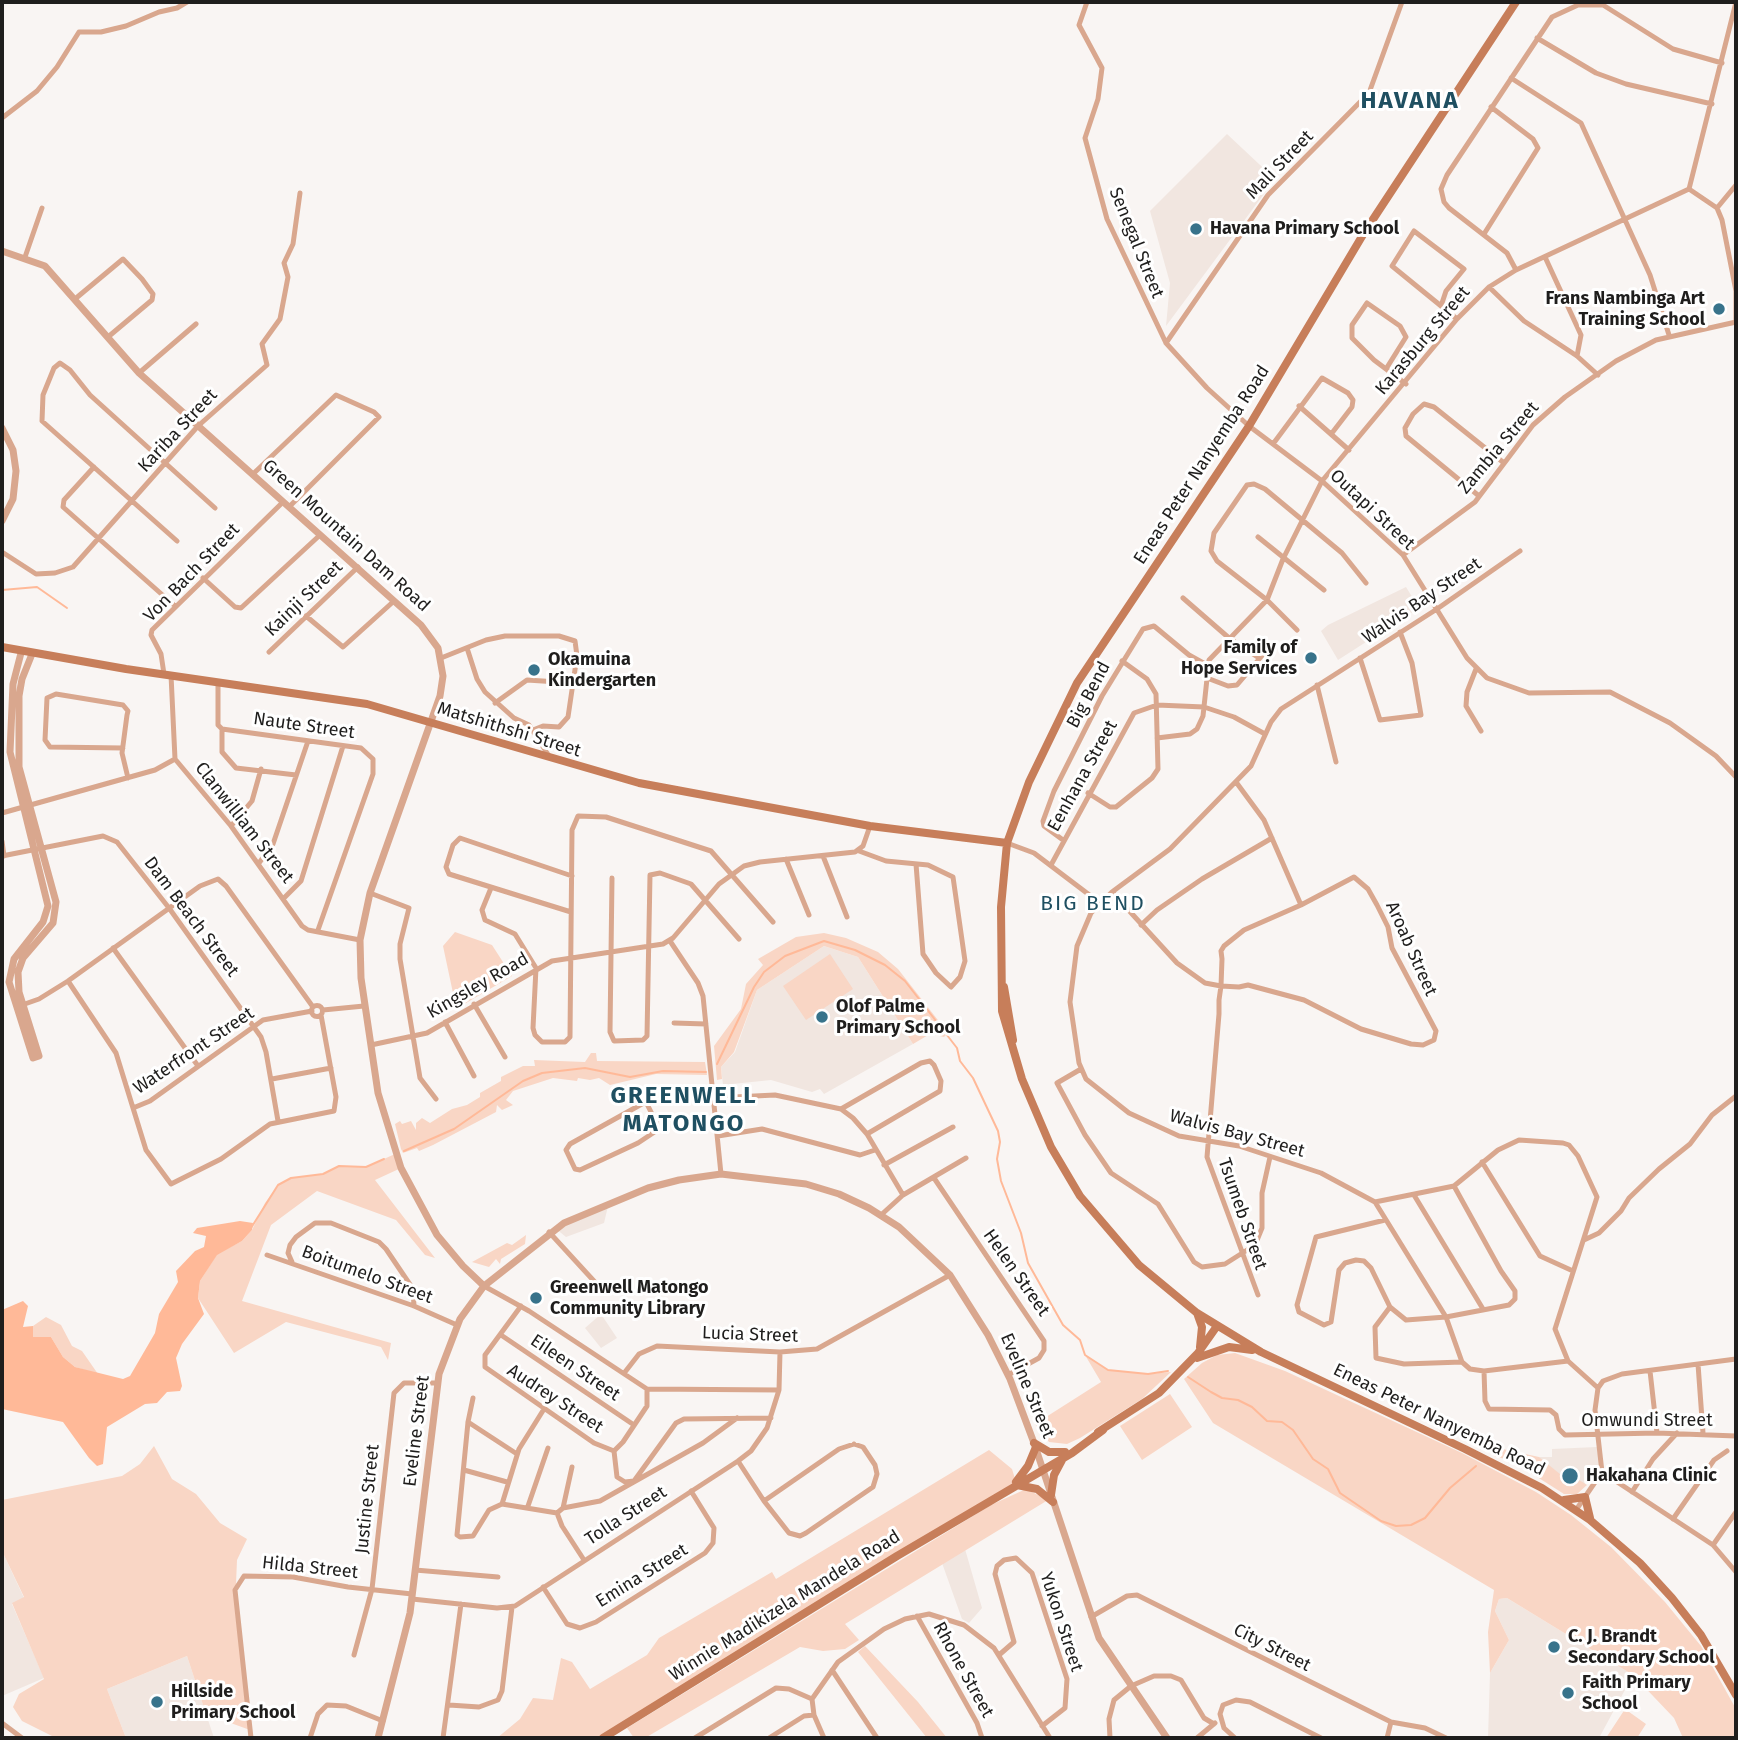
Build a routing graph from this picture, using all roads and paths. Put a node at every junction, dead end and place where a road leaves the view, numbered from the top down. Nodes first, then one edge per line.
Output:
1 (187, 2) edge
2 (1087, 2) edge
3 (1402, 2) edge
4 (1516, 2) edge
5 (1736, 2) edge
6 (1733, 25) edge
7 (1537, 38) junction
8 (1721, 63) junction
9 (1511, 78) junction
10 (1712, 104) junction
11 (1491, 107) junction
12 (2, 118) edge
13 (1736, 185) edge
14 (1689, 189) junction
15 (300, 193) dead end
16 (42, 208) dead end
17 (1717, 208) junction
18 (1622, 218) junction
19 (1484, 234) junction
20 (2, 251) edge
21 (25, 257) junction
22 (1545, 257) junction
23 (1516, 270) junction
24 (1489, 287) junction
25 (75, 299) junction
26 (1441, 306) junction
27 (1457, 319) junction
28 (1736, 322) edge
29 (196, 324) dead end
30 (1669, 335) junction
31 (108, 337) junction
32 (1166, 343) junction
33 (1577, 356) junction
34 (1386, 369) junction
35 (139, 373) junction
36 (1598, 375) junction
37 (1406, 384) junction
38 (1299, 406) junction
39 (198, 426) junction
40 (1249, 426) junction
41 (2, 428) edge
42 (1332, 433) junction
43 (1273, 444) junction
44 (1349, 450) junction
45 (1504, 463) junction
46 (165, 465) junction
47 (94, 467) junction
48 (253, 474) junction
49 (1322, 481) junction
50 (1479, 496) junction
51 (132, 501) junction
52 (286, 504) junction
53 (215, 508) dead end
54 (2, 521) edge
55 (1301, 522) junction
56 (320, 534) junction
57 (1258, 537) dead end
58 (99, 540) junction
59 (177, 541) dead end
60 (1520, 551) dead end
61 (2, 552) edge
62 (1403, 555) junction
63 (1283, 559) junction
64 (358, 567) junction
65 (203, 578) junction
66 (1366, 583) dead end
67 (1324, 590) dead end
68 (1183, 598) dead end
69 (1267, 600) junction
70 (394, 601) junction
71 (174, 606) junction
72 (1437, 609) junction
73 (306, 616) junction
74 (1297, 630) dead end
75 (1400, 632) junction
76 (1229, 638) junction
77 (2, 647) edge
78 (467, 648) junction
79 (1266, 651) dead end
80 (269, 652) dead end
81 (21, 653) junction
82 (32, 654) junction
83 (1259, 658) junction
84 (1360, 658) junction
85 (441, 659) junction
86 (1122, 661) junction
87 (1207, 665) junction
88 (1476, 670) junction
89 (168, 674) junction
90 (1207, 678) junction
91 (218, 681) junction
92 (573, 683) junction
93 (1317, 685) junction
94 (495, 703) junction
95 (1157, 705) junction
96 (1204, 707) junction
97 (431, 723) junction
98 (222, 729) junction
99 (533, 730) junction
100 (1481, 731) dead end
101 (1265, 734) junction
102 (1157, 738) junction
103 (308, 741) junction
104 (343, 746) junction
105 (122, 748) junction
106 (551, 758) junction
107 (175, 759) junction
108 (1336, 762) dead end
109 (261, 769) junction
110 (296, 775) junction
111 (1736, 777) edge
112 (128, 778) junction
113 (1236, 782) junction
114 (1088, 793) junction
115 (27, 808) junction
116 (2, 813) edge
117 (231, 826) junction
118 (870, 826) junction
119 (1272, 838) junction
120 (1063, 840) junction
121 (2, 841) edge
122 (1007, 843) junction
123 (39, 850) junction
124 (859, 851) junction
125 (3, 856) edge
126 (823, 856) junction
127 (786, 859) junction
128 (258, 863) junction
129 (916, 864) junction
130 (1051, 865) junction
131 (732, 874) junction
132 (572, 876) junction
133 (612, 878) dead end
134 (491, 888) junction
135 (1112, 892) junction
136 (370, 893) junction
137 (284, 898) junction
138 (705, 899) junction
139 (1100, 903) junction
140 (1301, 905) junction
141 (169, 908) junction
142 (571, 912) junction
143 (808, 915) dead end
144 (847, 917) dead end
145 (773, 922) dead end
146 (1141, 925) junction
147 (318, 930) junction
148 (739, 939) dead end
149 (360, 940) junction
150 (670, 941) junction
151 (113, 948) junction
152 (649, 948) junction
153 (613, 954) junction
154 (571, 957) junction
155 (536, 968) junction
156 (68, 981) junction
157 (1221, 986) junction
158 (474, 1004) junction
159 (20, 1006) junction
160 (364, 1006) junction
161 (312, 1009) junction
162 (322, 1013) junction
163 (445, 1022) junction
164 (674, 1023) dead end
165 (706, 1024) junction
166 (254, 1026) junction
167 (414, 1037) junction
168 (371, 1045) junction
169 (505, 1057) dead end
170 (198, 1066) junction
171 (331, 1068) junction
172 (1081, 1069) junction
173 (474, 1076) dead end
174 (272, 1079) junction
175 (1736, 1096) edge
176 (714, 1098) junction
177 (436, 1099) dead end
178 (646, 1102) junction
179 (133, 1108) junction
180 (841, 1108) junction
181 (278, 1121) junction
182 (953, 1126) dead end
183 (867, 1134) junction
184 (718, 1136) junction
185 (1207, 1140) junction
186 (875, 1150) junction
187 (1269, 1157) junction
188 (966, 1158) dead end
189 (1482, 1162) junction
190 (884, 1165) junction
191 (721, 1174) junction
192 (934, 1178) junction
193 (1454, 1186) junction
194 (902, 1195) junction
195 (1415, 1195) junction
196 (1374, 1202) junction
197 (881, 1215) junction
198 (1385, 1220) junction
199 (549, 1232) junction
200 (1584, 1240) junction
201 (1243, 1254) junction
202 (267, 1255) dead end
203 (292, 1262) junction
204 (1573, 1271) junction
205 (950, 1275) junction
206 (485, 1286) junction
207 (604, 1292) dead end
208 (1258, 1295) dead end
209 (414, 1306) junction
210 (521, 1306) junction
211 (1390, 1307) junction
212 (1483, 1309) junction
213 (1197, 1312) junction
214 (1446, 1317) junction
215 (457, 1325) junction
216 (1217, 1326) junction
217 (500, 1335) junction
218 (780, 1352) junction
219 (1261, 1352) junction
220 (1196, 1356) junction
221 (1736, 1359) edge
222 (1568, 1360) junction
223 (1462, 1362) junction
224 (1698, 1364) junction
225 (1484, 1371) junction
226 (1650, 1371) junction
227 (625, 1372) junction
228 (1008, 1375) junction
229 (438, 1383) junction
230 (1598, 1388) junction
231 (647, 1389) junction
232 (779, 1390) junction
233 (473, 1398) dead end
234 (544, 1409) junction
235 (737, 1418) junction
236 (771, 1418) junction
237 (468, 1422) junction
238 (634, 1424) junction
239 (1657, 1433) junction
240 (1677, 1433) junction
241 (1703, 1433) junction
242 (1598, 1436) junction
243 (1736, 1436) edge
244 (1035, 1445) junction
245 (548, 1448) dead end
246 (614, 1451) junction
247 (1727, 1451) dead end
248 (517, 1454) junction
249 (1064, 1455) junction
250 (738, 1461) junction
251 (572, 1467) dead end
252 (1043, 1468) junction
253 (464, 1470) junction
254 (1602, 1472) junction
255 (635, 1481) junction
256 (507, 1482) junction
257 (1016, 1483) junction
258 (691, 1491) junction
259 (1632, 1492) junction
260 (1585, 1497) junction
261 (1052, 1499) junction
262 (1561, 1499) junction
263 (764, 1501) junction
264 (502, 1504) junction
265 (528, 1506) junction
266 (564, 1508) junction
267 (1576, 1510) junction
268 (1736, 1512) edge
269 (557, 1513) junction
270 (1673, 1519) junction
271 (1590, 1520) junction
272 (1713, 1545) junction
273 (584, 1560) junction
274 (415, 1570) junction
275 (1736, 1572) edge
276 (498, 1577) dead end
277 (543, 1587) junction
278 (372, 1589) junction
279 (412, 1597) junction
280 (461, 1604) junction
281 (512, 1607) junction
282 (917, 1616) junction
283 (1091, 1617) junction
284 (354, 1655) dead end
285 (999, 1655) junction
286 (832, 1670) junction
287 (1131, 1686) junction
288 (1736, 1695) edge
289 (812, 1699) junction
290 (449, 1705) junction
291 (814, 1715) junction
292 (1221, 1720) junction
293 (383, 1721) junction
294 (1391, 1722) junction
295 (2, 1723) edge
296 (1214, 1724) junction
297 (1042, 1726) junction
298 (22, 1738) edge
299 (251, 1738) edge
300 (310, 1738) edge
301 (378, 1738) edge
302 (443, 1738) edge
303 (603, 1738) edge
304 (695, 1738) edge
305 (769, 1738) edge
306 (824, 1738) edge
307 (877, 1738) edge
308 (982, 1738) edge
309 (1050, 1738) edge
310 (1110, 1738) edge
311 (1167, 1738) edge
312 (1197, 1738) edge
313 (1235, 1738) edge
314 (1321, 1738) edge
315 (1387, 1738) edge
316 (1446, 1738) edge

1 - 12 street
2 - 32 street, Senegal Street
3 - 32 street, Mali Street
4 - 40 main road, Eneas Peter Nanyemba Road
5 - 6 street
6 - 8 street
7 - 8 street
7 - 9 street
7 - 10 street
8 - 10 street
9 - 11 street
9 - 18 street
10 - 14 street
11 - 19 street
11 - 19 street
13 - 17 street
14 - 17 street
14 - 18 street, Karasburg Street
15 - 39 street, Kariba Street
16 - 21 street
17 - 28 street
18 - 22 street, Karasburg Street
18 - 30 street
19 - 23 street
20 - 21 street, Green Mountain Dam Road
21 - 25 street, Green Mountain Dam Road
22 - 23 street, Karasburg Street
22 - 33 street
23 - 24 street, Karasburg Street
24 - 27 street, Karasburg Street
24 - 33 street
25 - 31 street, Green Mountain Dam Road
25 - 31 street
26 - 26 street
26 - 27 street
27 - 37 street, Karasburg Street
28 - 30 street, Zambia Street
29 - 35 street
30 - 36 street, Zambia Street
31 - 35 street, Green Mountain Dam Road
32 - 40 street, Senegal Street
33 - 36 street
34 - 34 street
34 - 37 street
35 - 39 street, Green Mountain Dam Road
36 - 45 street, Zambia Street
37 - 44 street, Karasburg Street
38 - 42 street
38 - 42 street
38 - 43 street
39 - 46 street, Kariba Street
39 - 48 street, Green Mountain Dam Road
40 - 43 street, Outapi Street
40 - 122 main road, Eneas Peter Nanyemba Road
41 - 54 street
42 - 44 street
43 - 49 street, Outapi Street
44 - 49 street, Karasburg Street
45 - 50 street, Zambia Street
45 - 50 street
46 - 47 street
46 - 51 street, Kariba Street
46 - 53 street
47 - 51 street
47 - 58 street
48 - 52 street, Green Mountain Dam Road
48 - 52 street, Von Bach Street
49 - 55 street, Karasburg Street
49 - 62 street, Outapi Street
50 - 62 street, Zambia Street
51 - 58 street, Kariba Street
51 - 59 street
52 - 56 street, Green Mountain Dam Road
52 - 65 street, Von Bach Street
55 - 63 street, Karasburg Street
55 - 66 street
55 - 69 street
56 - 64 street, Green Mountain Dam Road
56 - 65 street
57 - 63 street
58 - 61 street, Kariba Street
58 - 71 street
60 - 72 street, Walvis Bay Street
62 - 72 street, Outapi Street
63 - 67 street
63 - 69 street, Karasburg Street
64 - 70 street, Green Mountain Dam Road
64 - 73 street, Kainji Street
65 - 71 street, Von Bach Street
68 - 76 street
69 - 74 street
69 - 76 street, Karasburg Street
70 - 73 street
70 - 85 street, Green Mountain Dam Road
71 - 89 street, Von Bach Street
72 - 75 street, Walvis Bay Street
72 - 88 street, Outapi Street
73 - 80 street, Kainji Street
75 - 84 street, Walvis Bay Street
75 - 84 street
76 - 83 street
76 - 87 street, Karasburg Street
77 - 81 main road, Matshithshi Street
78 - 85 street
78 - 92 street
78 - 94 street
79 - 83 street
81 - 82 main road, Matshithshi Street
81 - 115 street
82 - 89 main road, Matshithshi Street
82 - 115 street
83 - 90 street
84 - 93 street, Walvis Bay Street
85 - 97 street
86 - 87 street, Big Bend
86 - 95 street
86 - 120 street, Big Bend
87 - 90 street
88 - 100 street
88 - 111 street, Outapi Street
89 - 91 main road, Matshithshi Street
89 - 107 street, Clanwilliam Street
90 - 96 street
91 - 97 main road, Matshithshi Street
91 - 98 street
92 - 94 street
92 - 99 street
93 - 101 street, Walvis Bay Street
93 - 108 street
94 - 99 street
95 - 96 street
95 - 102 street
95 - 114 street, Eenhana Street
96 - 101 street
96 - 102 street
97 - 106 main road, Matshithshi Street
97 - 136 street
98 - 103 street, Naute Street
98 - 109 street
99 - 106 street
101 - 113 street, Walvis Bay Street
102 - 114 street
103 - 104 street, Naute Street
103 - 110 street
104 - 137 street
104 - 147 street, Naute Street
105 - 105 street
105 - 112 street
106 - 118 main road, Matshithshi Street
107 - 112 street
107 - 117 street, Clanwilliam Street
109 - 110 street
109 - 117 street
110 - 128 street
112 - 115 street
113 - 119 street
113 - 135 street, Walvis Bay Street
114 - 120 street, Eenhana Street
115 - 116 street
115 - 123 street
117 - 128 street, Clanwilliam Street
118 - 122 main road, Matshithshi Street
118 - 124 street
119 - 140 street
119 - 146 street
120 - 130 street, Eenhana Street
121 - 125 street
122 - 130 street
122 - 213 main road, Eneas Peter Nanyemba Road
123 - 125 street, Dam Beach Street
123 - 141 street, Dam Beach Street
123 - 159 street
124 - 126 street
124 - 129 street
126 - 127 street
126 - 144 street
127 - 131 street
127 - 143 street
128 - 137 street, Clanwilliam Street
129 - 129 street
130 - 139 street
131 - 132 street
131 - 138 street
131 - 145 street
132 - 134 street
132 - 142 street
133 - 153 street
134 - 142 street
134 - 155 street
135 - 139 street, Walvis Bay Street
135 - 146 street
136 - 149 street
136 - 167 street
137 - 147 street, Clanwilliam Street
138 - 148 street
138 - 150 street
138 - 152 street
139 - 172 street, Walvis Bay Street
140 - 157 street, Aroab Street
140 - 157 street, Aroab Street
141 - 151 street
141 - 161 street
141 - 166 street, Dam Beach Street
142 - 154 street
146 - 157 street
147 - 149 street, Clanwilliam Street
149 - 160 street
150 - 152 street, Kingsley Road
150 - 165 street
151 - 156 street
151 - 170 street
152 - 153 street, Kingsley Road
152 - 153 street
153 - 154 street, Kingsley Road
154 - 155 street, Kingsley Road
154 - 155 street
155 - 158 street, Kingsley Road
156 - 159 street
156 - 179 street
157 - 185 street, Tsumeb Street
158 - 163 street, Kingsley Road
158 - 169 street
159 - 159 street
160 - 162 street, Waterfront Street
160 - 168 street
161 - 162 street, Waterfront Street
161 - 166 street, Waterfront Street
162 - 171 street
163 - 167 street, Kingsley Road
163 - 173 street
164 - 165 street
165 - 176 street
166 - 170 street, Waterfront Street
166 - 174 street, Dam Beach Street
167 - 168 street, Kingsley Road
167 - 177 street
168 - 206 street
170 - 179 street, Waterfront Street
171 - 174 street
171 - 181 street
172 - 185 street, Walvis Bay Street
172 - 201 street
174 - 181 street, Dam Beach Street
175 - 200 street
176 - 178 street
176 - 180 street
176 - 184 street
178 - 178 street
179 - 181 street
180 - 183 street
180 - 183 street
182 - 190 street
183 - 186 street
184 - 186 street
184 - 191 street
185 - 187 street, Walvis Bay Street
185 - 201 street, Tsumeb Street
186 - 190 street
187 - 196 street, Walvis Bay Street
187 - 201 street
188 - 192 street
189 - 193 street
189 - 200 street
189 - 204 street
190 - 194 street
191 - 197 street, Eveline Street
191 - 199 street, Eveline Street
192 - 194 street
192 - 228 street, Helen Street
193 - 195 street
193 - 212 street
194 - 197 street
195 - 196 street
195 - 212 street
196 - 198 street, Walvis Bay Street
197 - 205 street, Eveline Street
198 - 211 street
198 - 214 street, Walvis Bay Street
199 - 206 street, Eveline Street
199 - 207 street
200 - 204 street
201 - 208 street, Tsumeb Street
202 - 203 street, Boitumelo Street
203 - 209 street, Boitumelo Street
203 - 209 street
204 - 222 street
205 - 218 street, Lucia Street
205 - 228 street, Eveline Street
206 - 210 street
206 - 215 street, Eveline Street
209 - 215 street, Boitumelo Street
210 - 217 street, Audrey Street
210 - 227 street
211 - 214 street
211 - 223 street
212 - 214 street
213 - 216 main road, Eneas Peter Nanyemba Road
213 - 220 main road
214 - 223 street, Walvis Bay Street
215 - 229 street, Eveline Street
216 - 219 main road, Eneas Peter Nanyemba Road
216 - 220 main road, Winnie Madikizela Mandela Road
217 - 234 street, Audrey Street
217 - 238 street, Eileen Street
218 - 227 street, Lucia Street
218 - 232 street, Tolla Street
219 - 220 main road
219 - 262 main road, Eneas Peter Nanyemba Road
220 - 249 main road, Winnie Madikizela Mandela Road
221 - 224 street
222 - 225 street
222 - 230 street
223 - 225 street
224 - 226 street
224 - 241 street
225 - 242 street, Omwundi Street
226 - 230 street
226 - 239 street
227 - 231 street
228 - 244 street, Eveline Street
229 - 274 street, Eveline Street
229 - 278 street, Justine Street
230 - 242 street
231 - 232 street
231 - 238 street, Audrey Street
232 - 236 street, Tolla Street
233 - 237 street
234 - 246 street, Audrey Street
234 - 248 street
235 - 236 street
235 - 255 street
235 - 255 street
236 - 250 street, Tolla Street
237 - 248 street
237 - 253 street
238 - 246 street, Audrey Street
239 - 240 street, Omwundi Street
239 - 242 street, Omwundi Street
240 - 241 street, Omwundi Street
240 - 259 street
241 - 243 street, Omwundi Street
242 - 254 street
244 - 249 main road
244 - 252 street, Eveline Street
244 - 257 main road
245 - 265 street
246 - 255 street
247 - 270 street
248 - 256 street
249 - 252 main road, Winnie Madikizela Mandela Road
249 - 261 main road
250 - 258 street, Tolla Street
250 - 263 street
251 - 266 street
252 - 257 main road, Winnie Madikizela Mandela Road
252 - 261 street, Eveline Street
253 - 256 street
253 - 264 street
254 - 259 street
254 - 260 street
255 - 266 street
256 - 264 street
257 - 261 main road
257 - 303 main road, Winnie Madikizela Mandela Road
258 - 273 street, Tolla Street
258 - 277 street, Emina Street
259 - 270 street
260 - 262 main road
260 - 267 street
260 - 271 main road
261 - 283 street, Eveline Street
262 - 267 main road, Eneas Peter Nanyemba Road
263 - 263 street
264 - 265 street
265 - 269 street
266 - 269 street
267 - 271 main road, Eneas Peter Nanyemba Road
268 - 272 street
269 - 273 street
270 - 272 street
271 - 288 main road, Eneas Peter Nanyemba Road
272 - 275 street
273 - 277 street, Tolla Street
274 - 276 street
274 - 279 street, Eveline Street
277 - 281 street, Tolla Street
278 - 279 street, Hilda Street
278 - 284 street, Justine Street
278 - 299 street, Hilda Street
279 - 280 street
279 - 293 street, Eveline Street
280 - 281 street
280 - 290 street
281 - 290 street
282 - 285 street
282 - 286 street
282 - 308 street, Rhone Street
283 - 287 street, Eveline Street
283 - 294 street, City Street
285 - 297 street
285 - 297 street, Yukon Street
286 - 289 street
286 - 307 street
287 - 296 street
287 - 310 street
287 - 311 street, Eveline Street
289 - 291 street
289 - 304 street
290 - 302 street
291 - 305 street
291 - 306 street
292 - 296 street
292 - 313 street
292 - 314 street
293 - 300 street
293 - 301 street, Eveline Street
294 - 315 street
294 - 316 street, City Street
295 - 298 street
296 - 312 street
297 - 309 street

